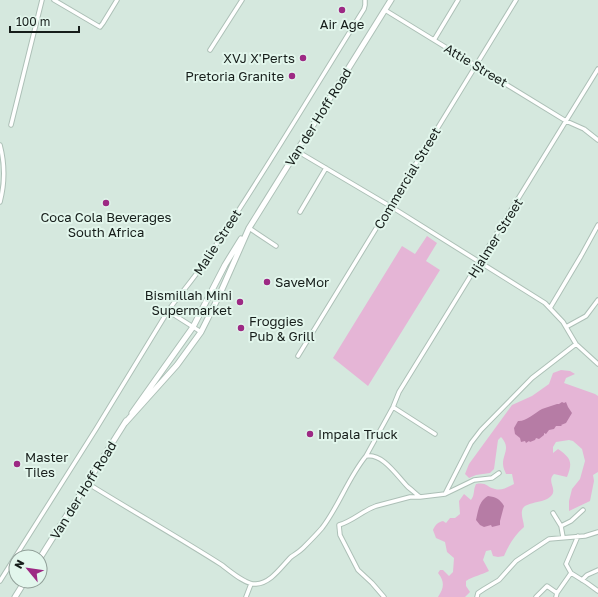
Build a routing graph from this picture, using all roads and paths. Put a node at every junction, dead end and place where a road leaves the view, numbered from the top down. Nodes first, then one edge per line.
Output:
1 (42, 0) edge
2 (54, 0) edge
3 (117, 0) edge
4 (242, 0) edge
5 (391, 0) edge
6 (458, 0) edge
7 (516, 0) edge
8 (365, 1) edge
9 (385, 10) junction
10 (434, 40) junction
11 (210, 50) dead end
12 (476, 65) junction
13 (598, 69) edge
14 (566, 121) junction
15 (11, 125) dead end
16 (598, 140) edge
17 (0, 145) edge
18 (297, 151) junction
19 (326, 168) junction
20 (0, 202) edge
21 (390, 206) junction
22 (300, 212) dead end
23 (598, 225) edge
24 (249, 228) junction
25 (246, 234) junction
26 (276, 246) dead end
27 (480, 262) junction
28 (598, 300) edge
29 (550, 308) junction
30 (168, 311) junction
31 (193, 327) junction
32 (566, 327) junction
33 (201, 332) junction
34 (576, 344) junction
35 (298, 356) dead end
36 (598, 364) edge
37 (393, 407) junction
38 (125, 423) junction
39 (435, 434) dead end
40 (366, 456) junction
41 (498, 473) dead end
42 (87, 483) junction
43 (445, 494) junction
44 (420, 497) junction
45 (583, 510) dead end
46 (553, 513) dead end
47 (561, 526) junction
48 (598, 532) edge
49 (578, 536) junction
50 (563, 537) junction
51 (46, 549) edge
52 (598, 570) edge
53 (571, 573) junction
54 (582, 580) junction
55 (0, 581) edge
56 (251, 584) junction
57 (598, 591) edge
58 (557, 595) edge
59 (246, 597) edge
60 (384, 597) edge
61 (477, 597) edge
62 (536, 597) edge

1 - 15 street
2 - 3 street
4 - 11 street
5 - 9 main road, Van der Hoff Road
6 - 10 street
7 - 12 street, Commercial Street
8 - 30 street, Malie Street
9 - 10 street, Attie Street
9 - 18 main road, Van der Hoff Road
10 - 12 street, Attie Street
12 - 14 street, Attie Street
12 - 21 street, Commercial Street
13 - 14 street, Hjalmer Street
14 - 16 street, Attie Street
14 - 27 street, Hjalmer Street
17 - 20 street
18 - 19 street
18 - 24 main road, Van der Hoff Road
19 - 21 street
19 - 22 street
21 - 27 street
21 - 35 street, Commercial Street
23 - 29 street
24 - 25 main road, Van der Hoff Road
24 - 26 street
25 - 31 main road, Van der Hoff Road
25 - 33 main road, Van der Hoff Road
27 - 29 street
27 - 37 street, Hjalmer Street
28 - 32 street
29 - 32 street
30 - 31 street
30 - 55 street, Malie Street
31 - 33 street
31 - 38 main road, Van der Hoff Road
32 - 34 street
33 - 38 main road, Van der Hoff Road
34 - 36 street
34 - 43 street
37 - 39 street
37 - 40 street, Hjalmer Street
38 - 42 main road, Van der Hoff Road
40 - 44 street
40 - 56 street, Hjalmer Street
41 - 43 street
42 - 51 main road, Van der Hoff Road
42 - 56 street
43 - 44 street
44 - 60 street
45 - 47 street
46 - 47 street
47 - 50 street
48 - 49 street
49 - 50 street
49 - 53 street
50 - 61 street
52 - 54 street
53 - 54 street
53 - 58 street
54 - 57 street
56 - 59 street
58 - 62 street

